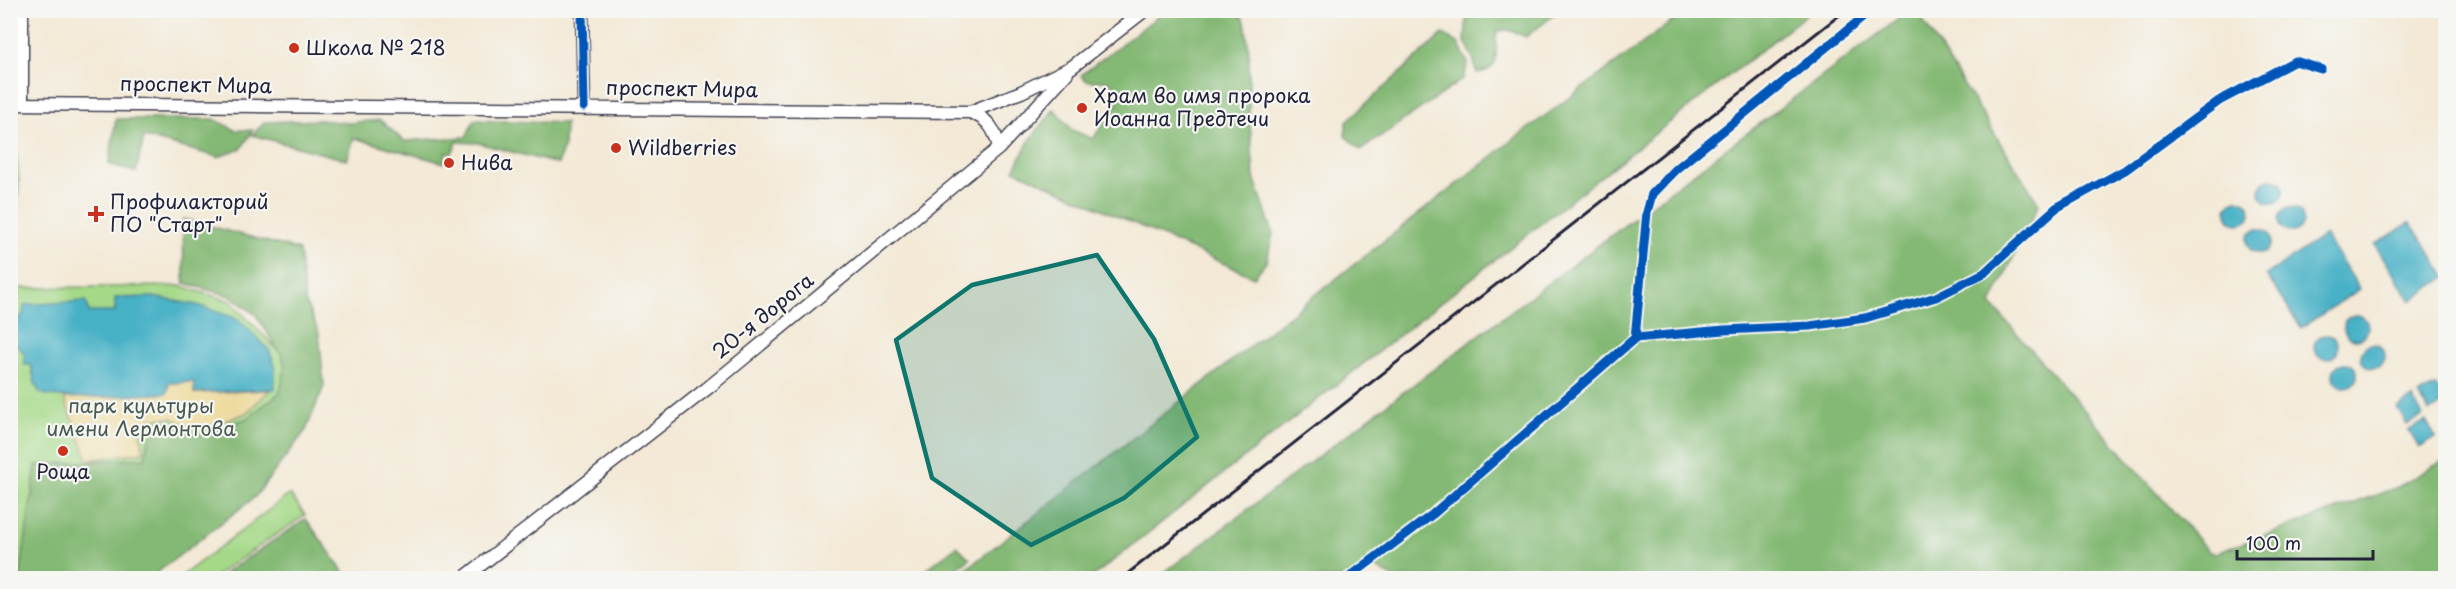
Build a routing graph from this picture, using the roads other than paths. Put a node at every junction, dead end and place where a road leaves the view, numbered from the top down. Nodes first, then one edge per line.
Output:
1 (22, 10) edge
2 (582, 10) edge
3 (1145, 10) edge
4 (1872, 10) edge
5 (1072, 67) junction
6 (2321, 69) dead end
7 (16, 104) edge
8 (584, 107) junction
9 (970, 112) junction
10 (999, 148) junction
11 (1635, 338) junction
12 (464, 579) edge
13 (1348, 579) edge

1 - 7 main road
2 - 8 main road
3 - 5 main road, проспект Мира
4 - 11 street
5 - 9 main road, проспект Мира
5 - 10 main road, 20-я дорога
6 - 11 street
7 - 8 main road, проспект Мира
8 - 9 main road, проспект Мира
9 - 10 main road
10 - 12 main road, 20-я дорога
11 - 13 street

